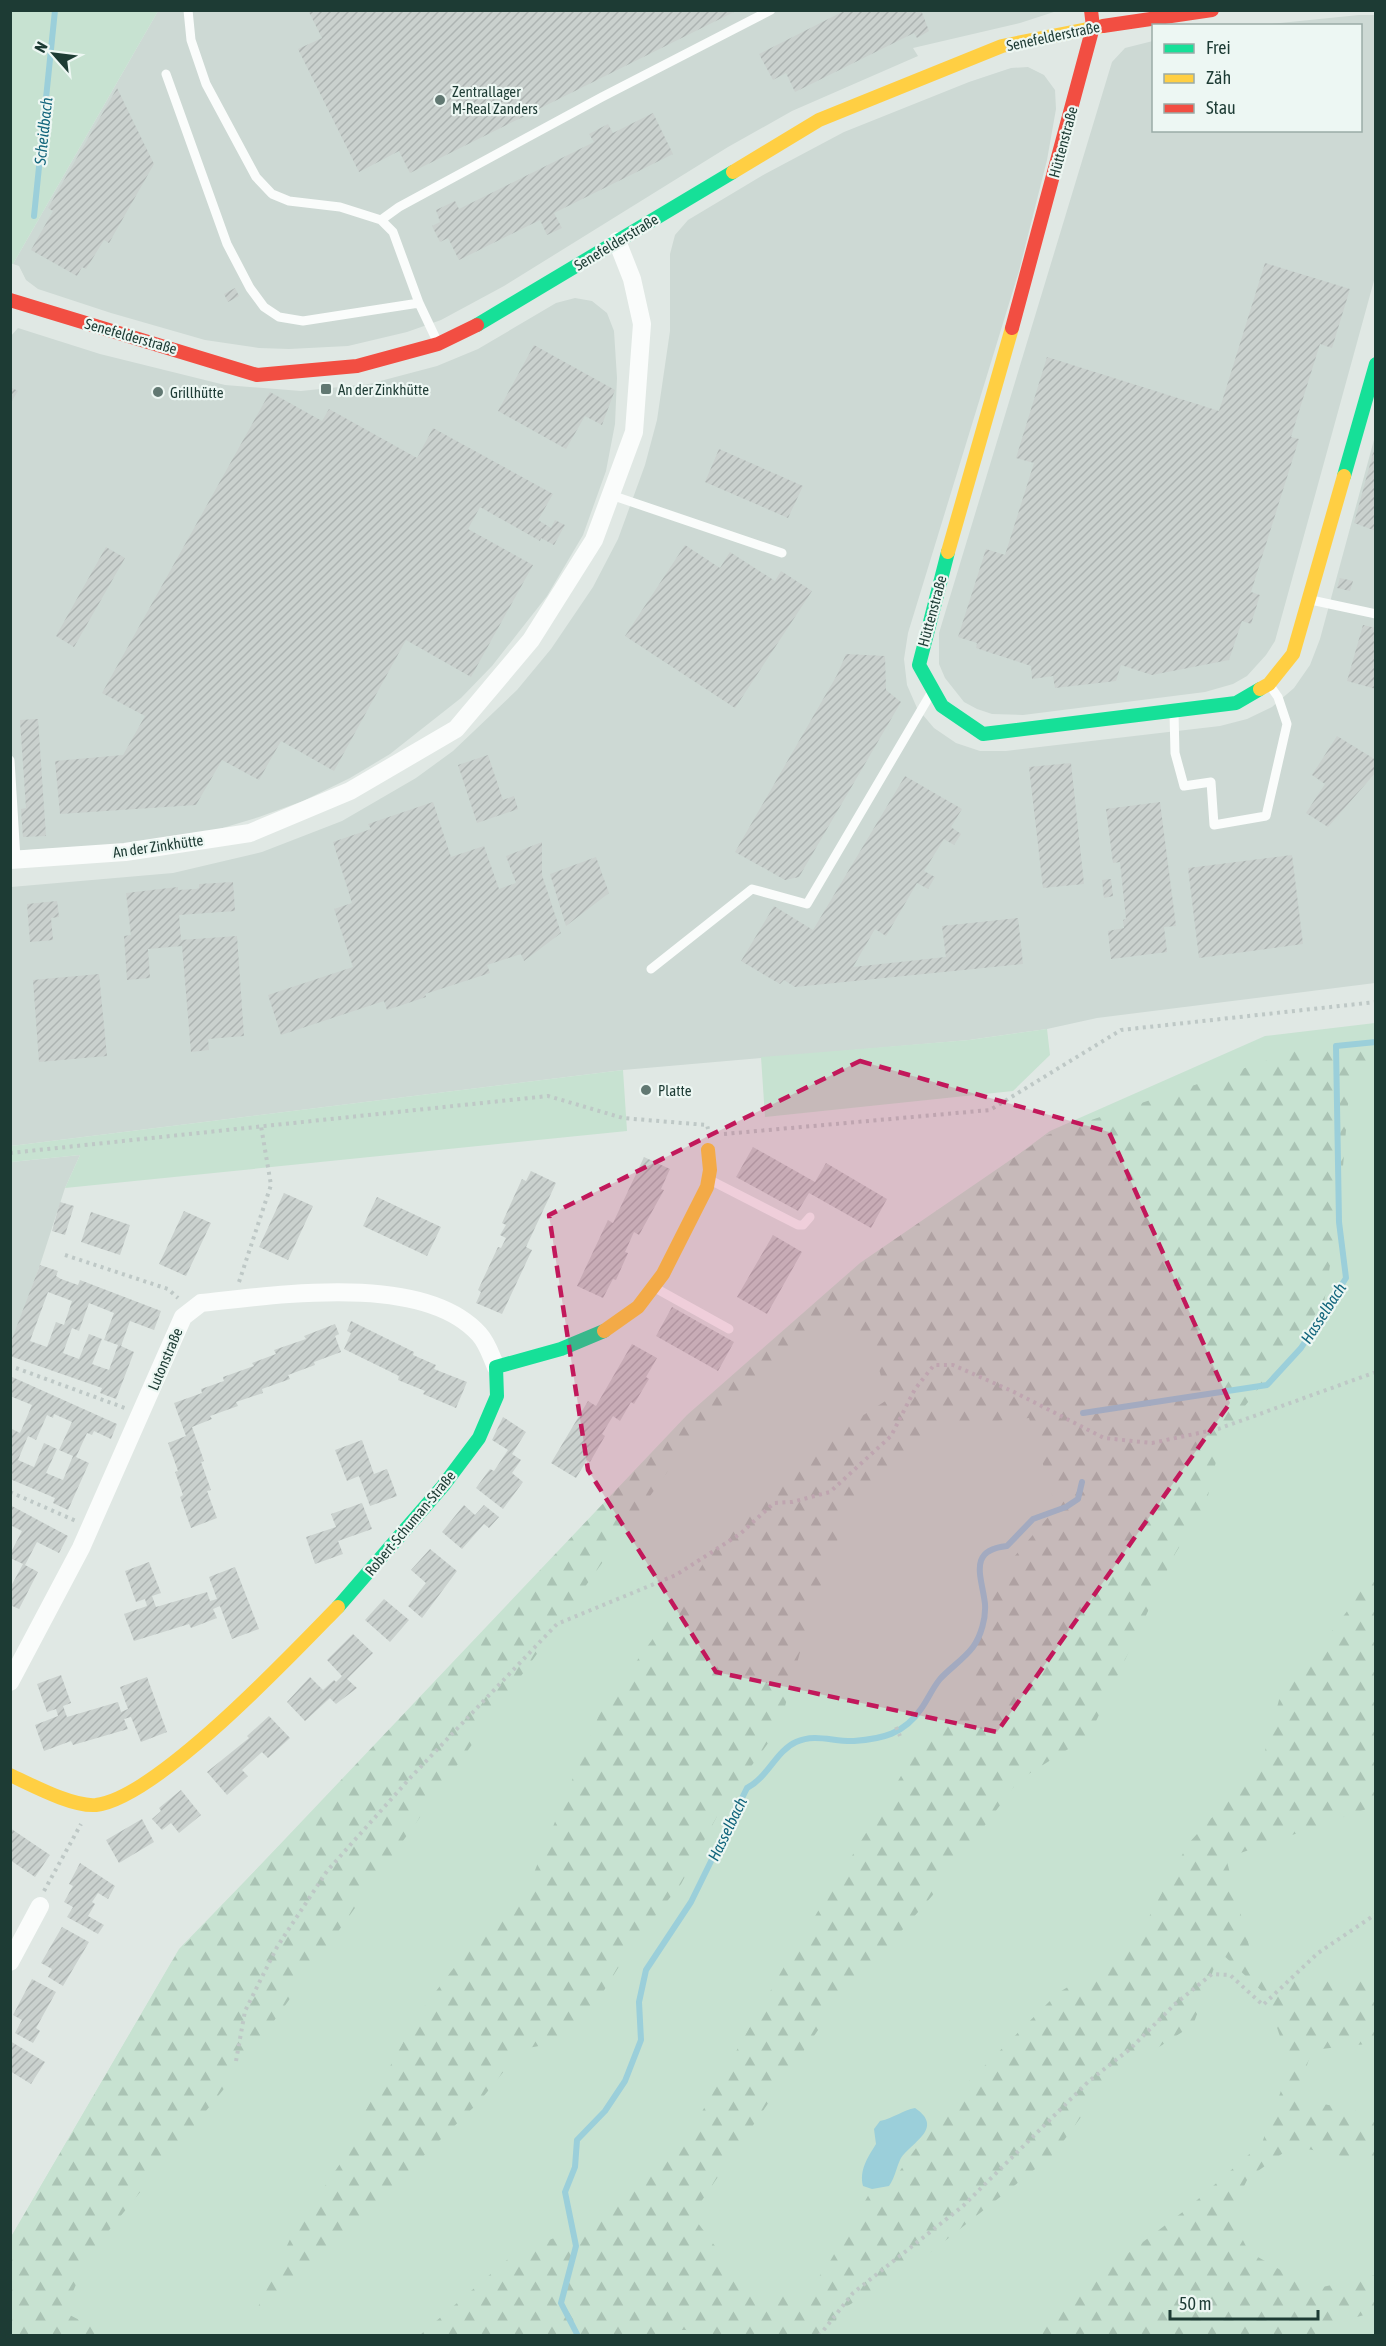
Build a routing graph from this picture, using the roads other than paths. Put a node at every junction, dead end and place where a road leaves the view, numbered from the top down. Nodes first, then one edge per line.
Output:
1 (188, 10) edge
2 (771, 10) edge
3 (1091, 10) edge
4 (1212, 10) edge
5 (1093, 27) junction
6 (166, 74) dead end
7 (381, 220) junction
8 (617, 241) junction
9 (10, 300) edge
10 (420, 303) junction
11 (438, 344) junction
12 (1376, 364) edge
13 (611, 495) junction
14 (782, 553) dead end
15 (1309, 599) junction
16 (1376, 614) edge
17 (1269, 684) junction
18 (933, 690) junction
19 (1174, 710) junction
20 (10, 760) edge
21 (13, 860) edge
22 (651, 969) dead end
23 (708, 1142) road end
24 (710, 1180) junction
25 (810, 1217) dead end
26 (655, 1288) junction
27 (729, 1329) dead end
28 (496, 1367) junction
29 (10, 1682) edge
30 (10, 1774) edge
31 (40, 1906) road end
32 (10, 1962) edge

1 - 7 lane
2 - 7 lane
3 - 5 street
4 - 5 street, Senefelderstraße
5 - 8 street, Senefelderstraße
5 - 18 street, Hüttenstraße
6 - 10 lane
7 - 10 lane
8 - 11 street, Senefelderstraße
8 - 13 street, An der Zinkhütte
9 - 11 street, Senefelderstraße
10 - 11 lane
12 - 15 street, Hüttenstraße
13 - 14 lane
13 - 21 street, An der Zinkhütte
15 - 16 lane
15 - 17 street, Hüttenstraße
17 - 19 street, Hüttenstraße
17 - 19 lane
18 - 19 street, Hüttenstraße
18 - 22 lane
20 - 21 lane
23 - 24 street
24 - 25 lane
24 - 26 street
26 - 27 lane
26 - 28 street
28 - 29 street, Lutonstraße
28 - 30 street, Robert-Schuman-Straße
31 - 32 street

